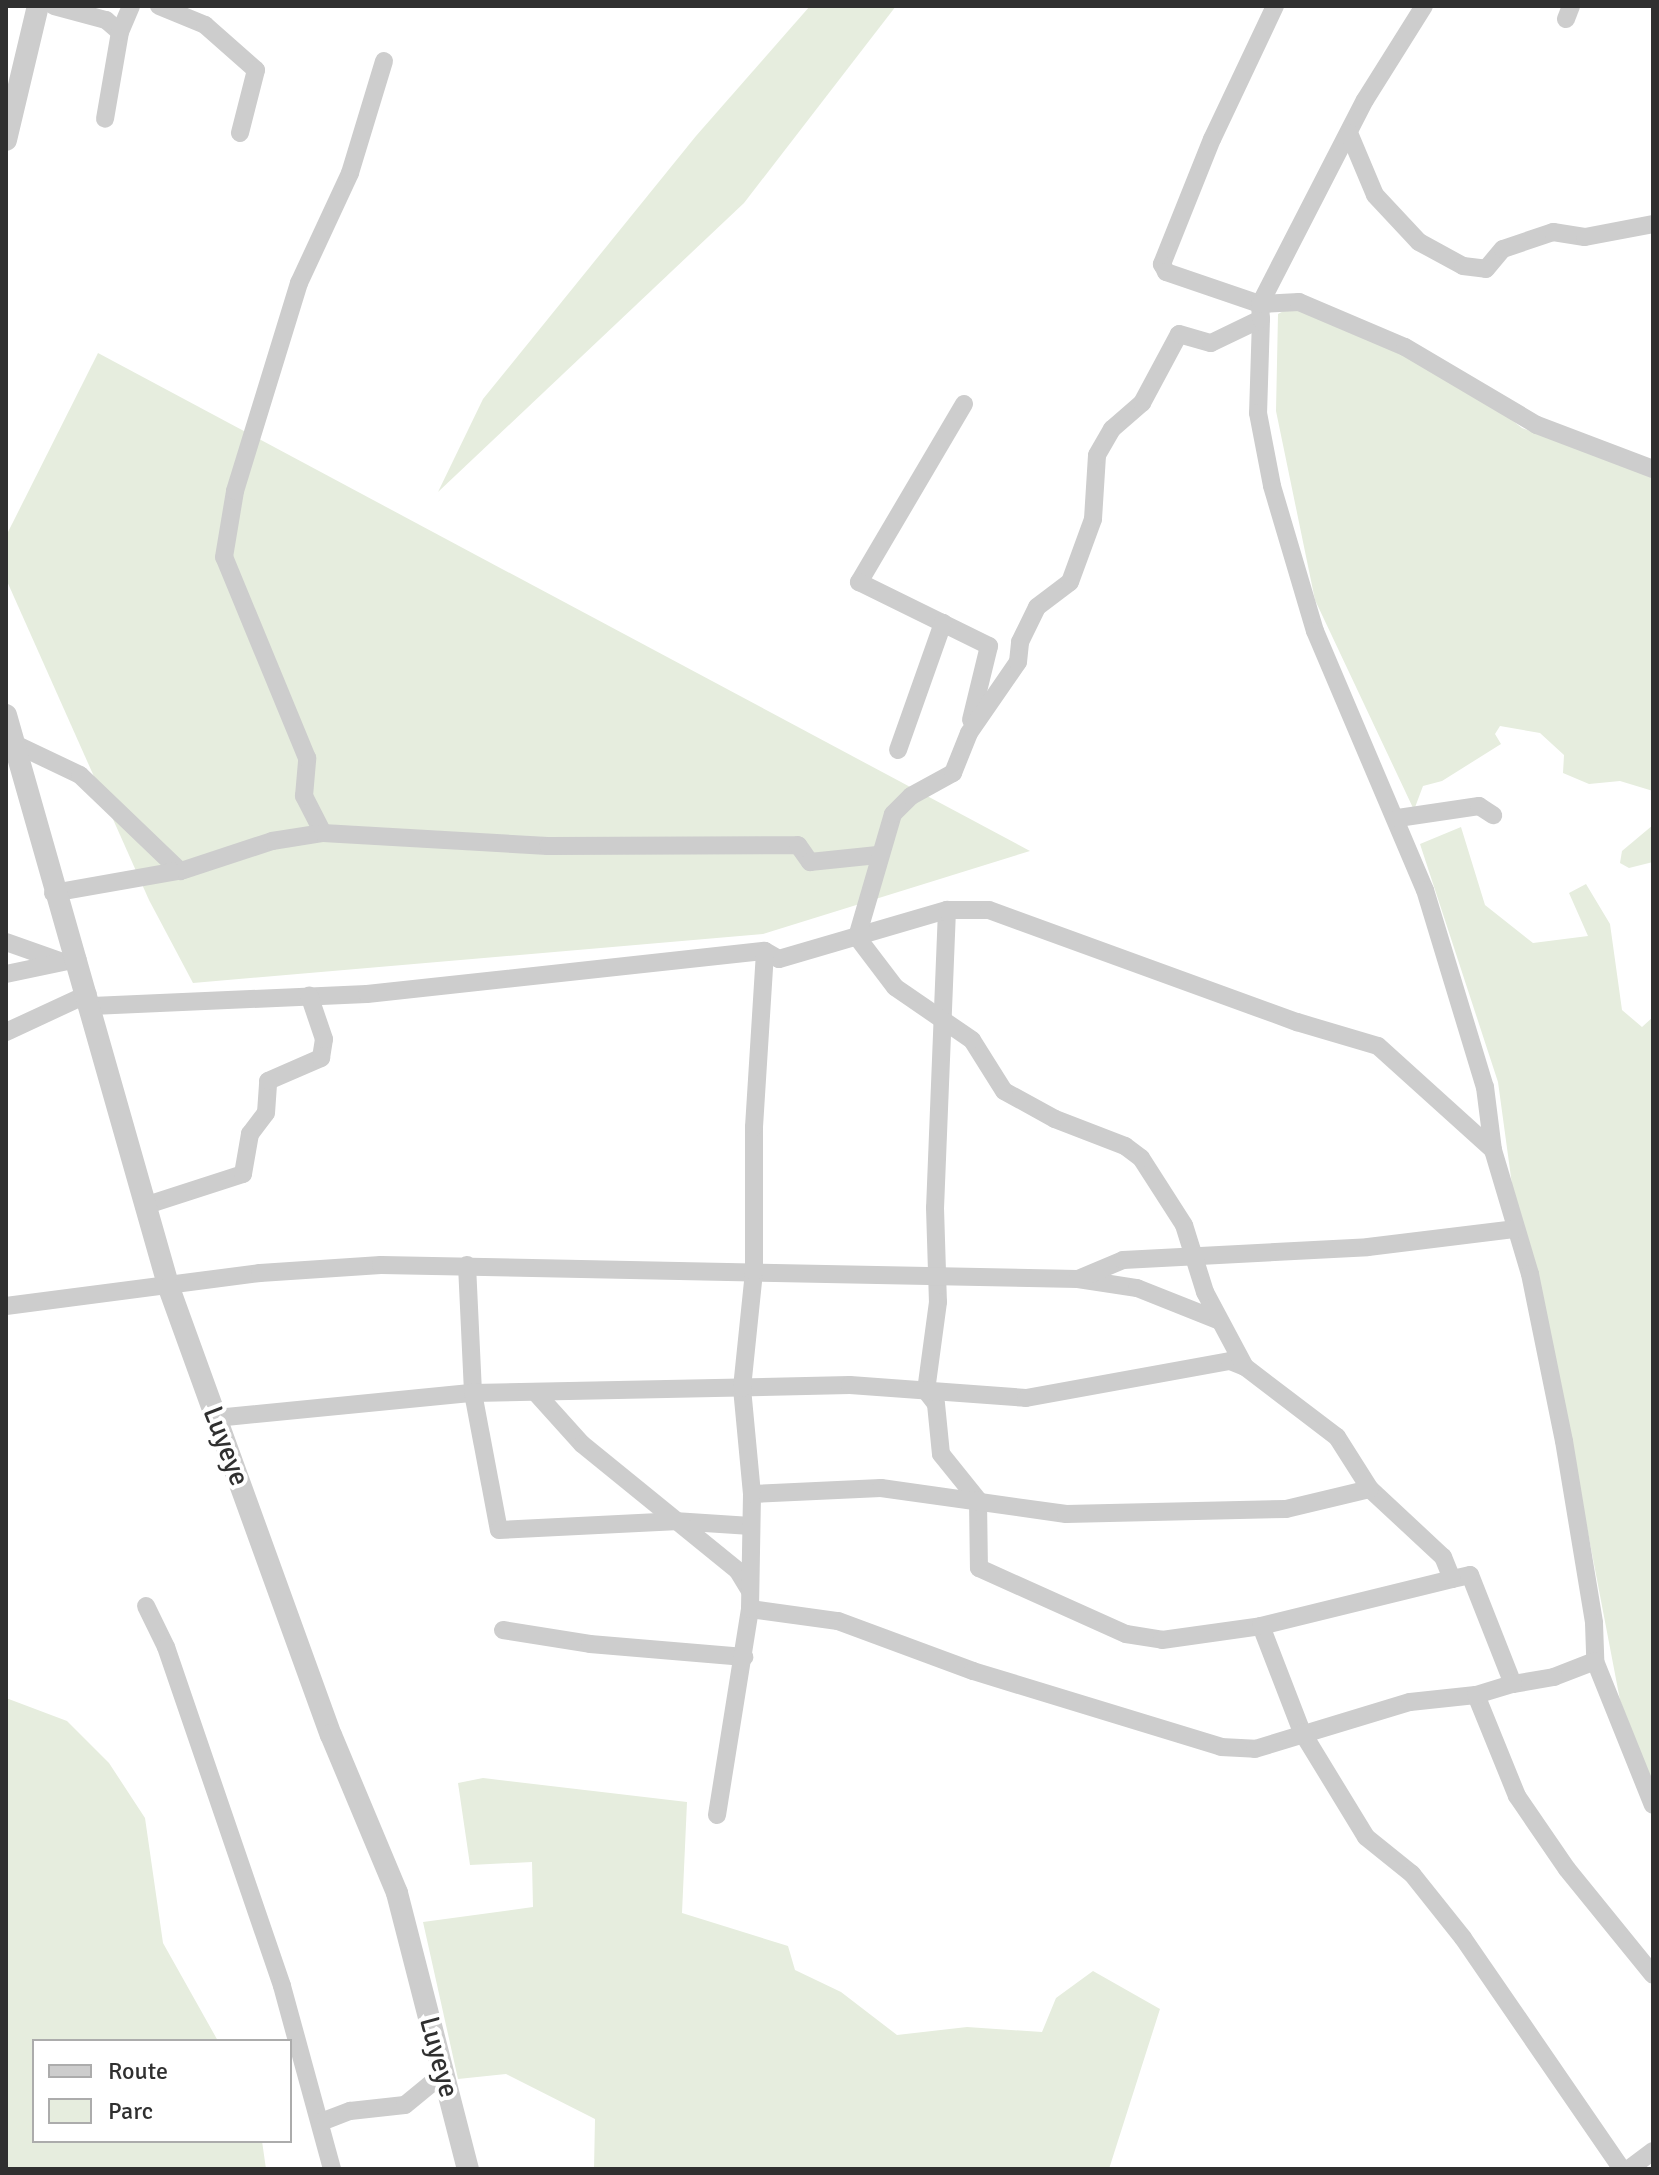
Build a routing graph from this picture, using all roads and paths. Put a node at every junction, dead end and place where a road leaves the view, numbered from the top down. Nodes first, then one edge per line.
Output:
1 (38, 6) edge
2 (54, 6) edge
3 (131, 6) edge
4 (159, 6) edge
5 (1275, 6) edge
6 (1424, 6) edge
7 (120, 32) junction
8 (384, 61) dead end
9 (10, 102) edge
10 (105, 119) dead end
11 (240, 133) dead end
12 (1349, 133) junction
13 (6, 140) edge
14 (1653, 224) edge
15 (1261, 311) junction
16 (964, 404) dead end
17 (1653, 469) edge
18 (943, 623) junction
19 (6, 715) edge
20 (969, 733) junction
21 (13, 743) junction
22 (898, 750) dead end
23 (1493, 815) dead end
24 (1398, 818) junction
25 (323, 833) junction
26 (878, 855) junction
27 (180, 871) junction
28 (53, 893) junction
29 (947, 910) junction
30 (857, 937) junction
31 (6, 942) edge
32 (765, 951) junction
33 (69, 960) junction
34 (6, 974) edge
35 (309, 995) junction
36 (90, 1000) junction
37 (941, 1020) junction
38 (6, 1032) edge
39 (1493, 1150) junction
40 (144, 1206) junction
41 (1514, 1229) junction
42 (1195, 1257) junction
43 (467, 1265) junction
44 (754, 1271) junction
45 (936, 1274) junction
46 (1078, 1279) junction
47 (169, 1288) junction
48 (6, 1306) edge
49 (1220, 1322) junction
50 (1245, 1367) junction
51 (742, 1388) junction
52 (926, 1391) junction
53 (473, 1393) junction
54 (536, 1393) junction
55 (216, 1418) junction
56 (1370, 1489) junction
57 (752, 1494) junction
58 (978, 1500) junction
59 (674, 1521) junction
60 (751, 1526) junction
61 (1452, 1579) junction
62 (751, 1601) junction
63 (146, 1606) dead end
64 (1261, 1626) junction
65 (503, 1630) dead end
66 (744, 1657) junction
67 (1595, 1661) junction
68 (1513, 1684) junction
69 (1476, 1695) junction
70 (1302, 1732) junction
71 (1653, 1805) edge
72 (717, 1815) dead end
73 (1653, 1975) edge
74 (444, 2073) junction
75 (321, 2122) junction
76 (1653, 2151) edge
77 (332, 2169) edge
78 (468, 2169) edge
79 (1622, 2169) edge
80 (1629, 2169) edge

1 - 9 street
2 - 7 street
3 - 7 street
4 - 11 street
5 - 15 street
6 - 12 street
7 - 10 street
8 - 25 street
9 - 13 street
12 - 14 street
12 - 15 street
15 - 17 street
15 - 20 street
15 - 24 street
16 - 18 street
18 - 20 street
18 - 22 street
19 - 21 street, Luyeye
20 - 26 street
21 - 27 street
21 - 28 street, Luyeye
23 - 24 street
24 - 39 street
25 - 26 street
25 - 27 street
26 - 30 street
27 - 28 street
28 - 33 street, Luyeye
29 - 30 street
29 - 37 street
29 - 39 street
30 - 32 street
30 - 37 street
31 - 33 street
32 - 35 street
32 - 44 street
33 - 34 street
33 - 36 street, Luyeye
35 - 36 street
35 - 40 street
36 - 38 street
36 - 40 street, Luyeye
37 - 42 street
37 - 45 street
39 - 41 street
40 - 47 street, Luyeye
41 - 42 street
41 - 67 street
42 - 46 street
42 - 49 street
43 - 44 street
43 - 47 street
43 - 53 street
44 - 45 street
44 - 51 street
45 - 46 street
45 - 52 street
46 - 49 street
47 - 48 street
47 - 55 street, Luyeye
49 - 50 street
50 - 52 street
50 - 56 street
51 - 52 street
51 - 54 street
51 - 57 street
52 - 58 street
53 - 54 street
53 - 55 street
53 - 59 street
54 - 59 street
55 - 74 street, Luyeye
56 - 58 street
56 - 61 street
57 - 58 street
57 - 60 street
58 - 64 street
59 - 60 street
59 - 62 street
60 - 62 street
61 - 64 street
61 - 68 street
62 - 66 street
62 - 70 street
63 - 75 street
64 - 70 street
65 - 66 street
66 - 72 street
67 - 68 street
67 - 71 street
68 - 69 street
69 - 70 street
69 - 73 street
70 - 79 street
74 - 75 street
74 - 78 street, Luyeye
75 - 77 street
76 - 80 street

